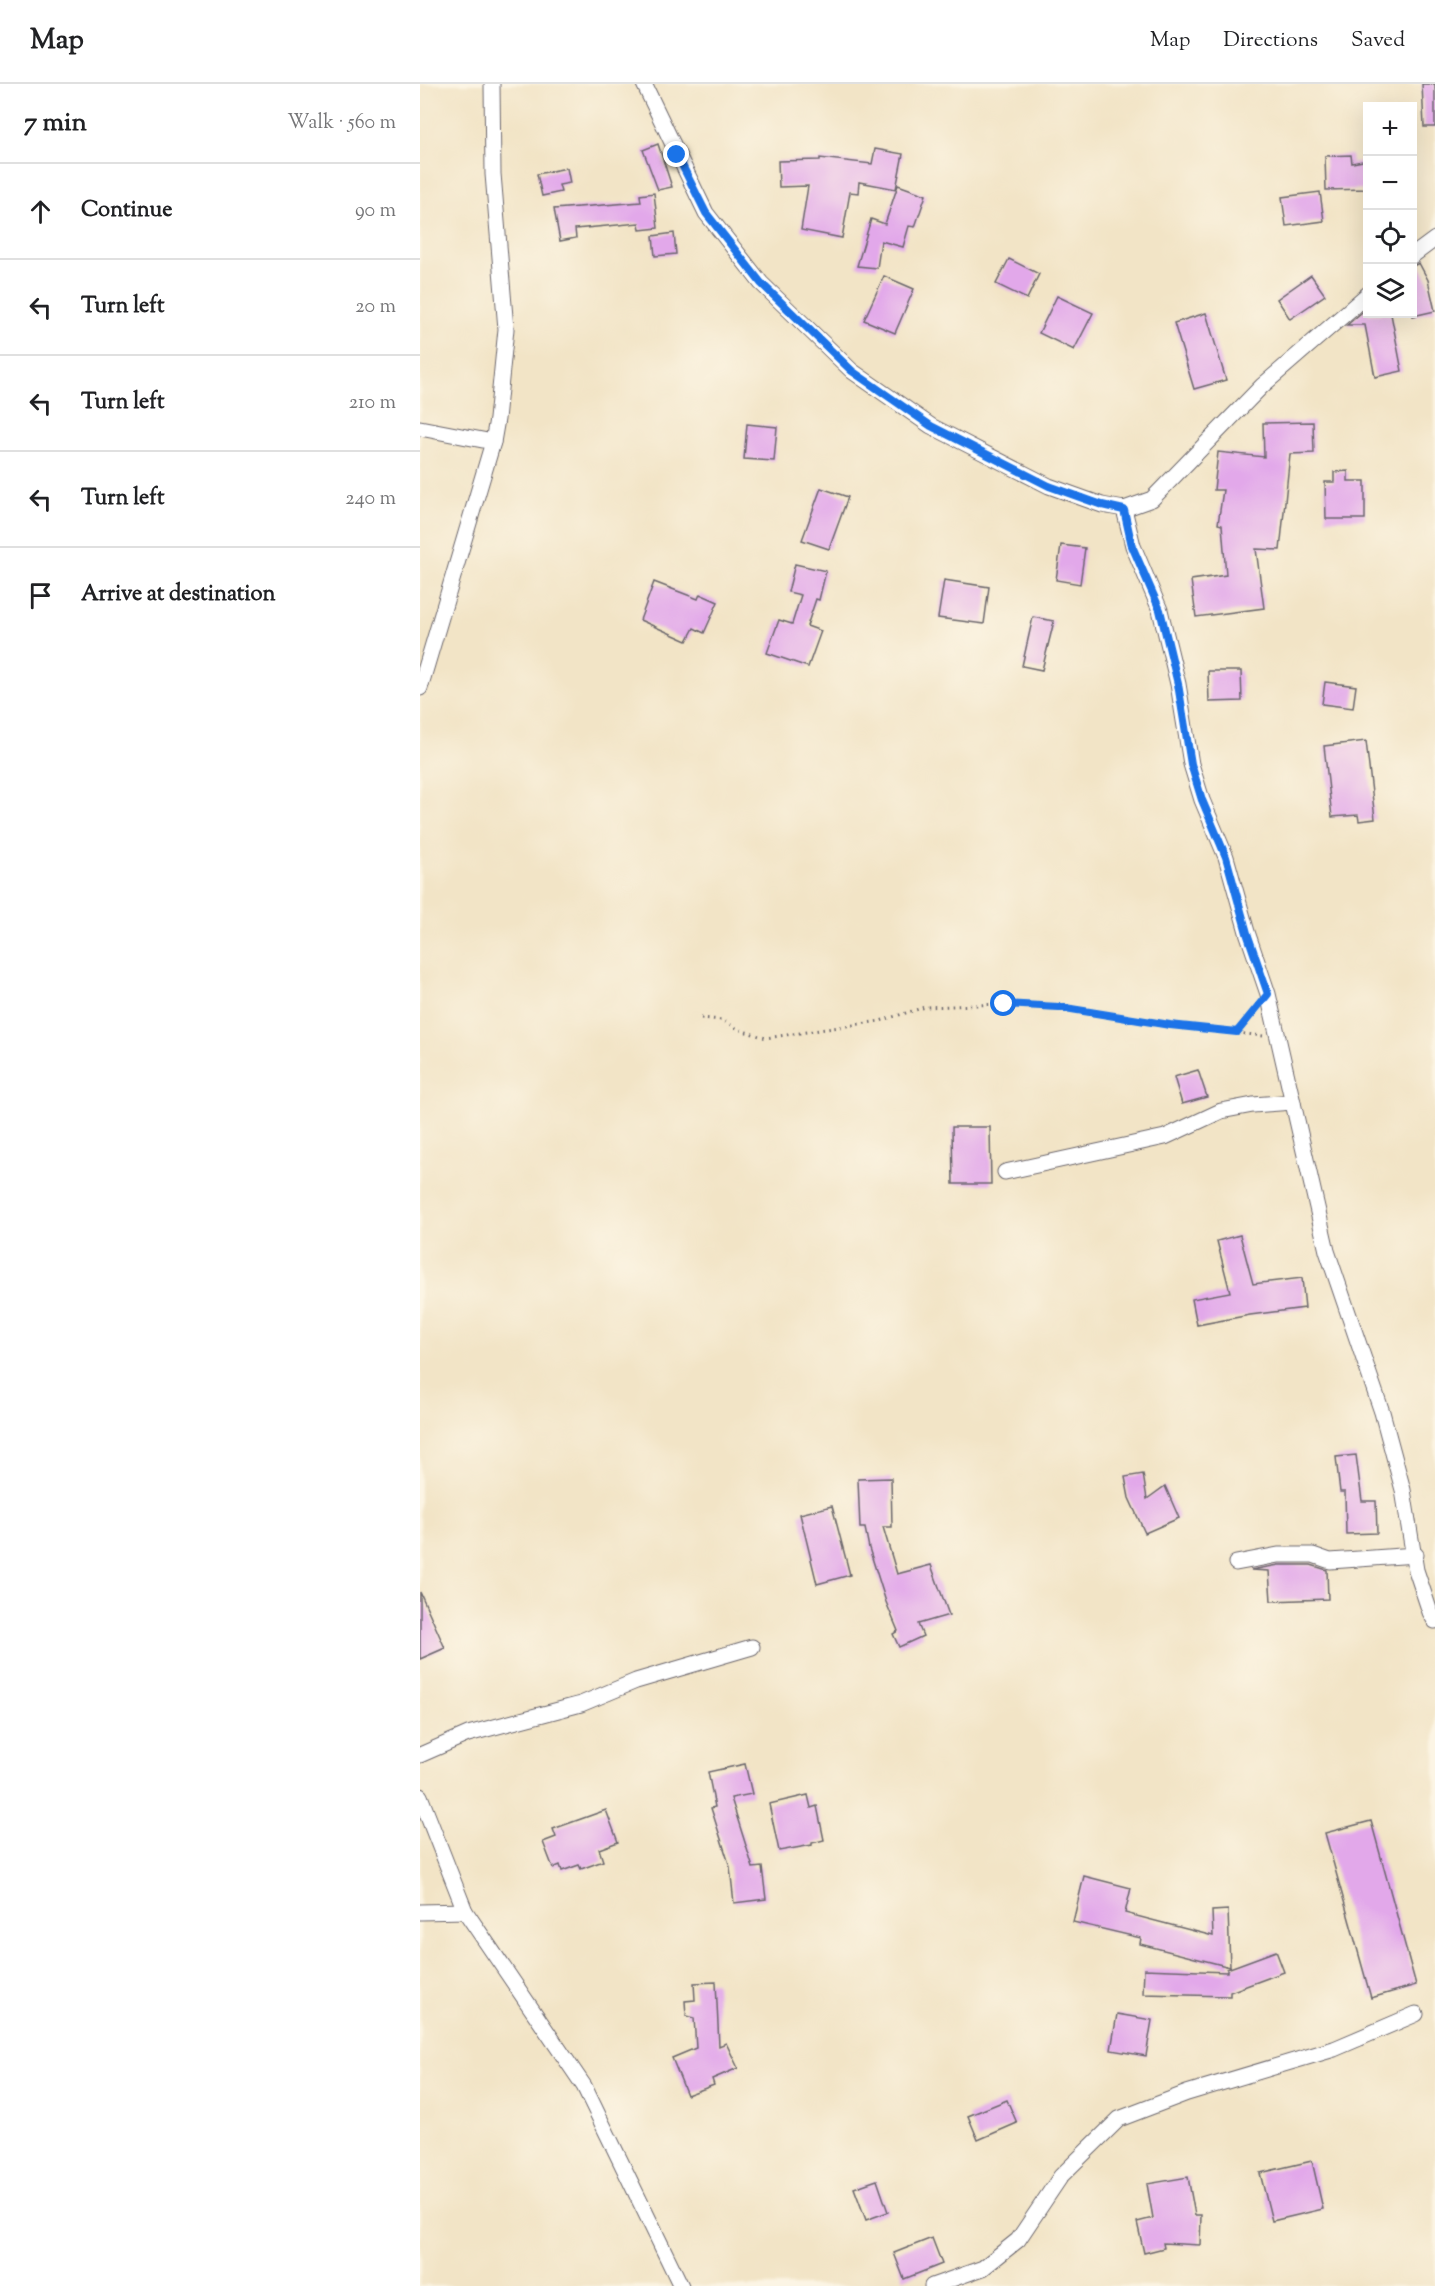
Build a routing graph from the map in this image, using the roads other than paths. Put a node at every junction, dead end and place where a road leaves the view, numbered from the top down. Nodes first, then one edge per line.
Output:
1 (492, 84) edge
2 (644, 84) edge
3 (1435, 239) edge
4 (1417, 253) edge
5 (1363, 298) edge
6 (420, 428) edge
7 (493, 442) junction
8 (1124, 510) junction
9 (420, 688) edge
10 (1293, 1102) junction
11 (1005, 1172) dead end
12 (1415, 1555) junction
13 (1236, 1563) dead end
14 (1435, 1621) edge
15 (752, 1647) dead end
16 (420, 1755) edge
17 (420, 1796) edge
18 (465, 1911) junction
19 (420, 1912) edge
20 (1416, 2014) dead end
21 (681, 2286) edge
22 (933, 2286) edge

1 - 7 street
2 - 8 street
3 - 4 street
5 - 8 street
6 - 7 street
7 - 9 street
8 - 10 street
10 - 11 street
10 - 12 street
12 - 13 street
12 - 14 street
15 - 16 street
17 - 18 street
18 - 19 street
18 - 21 street
20 - 22 street

